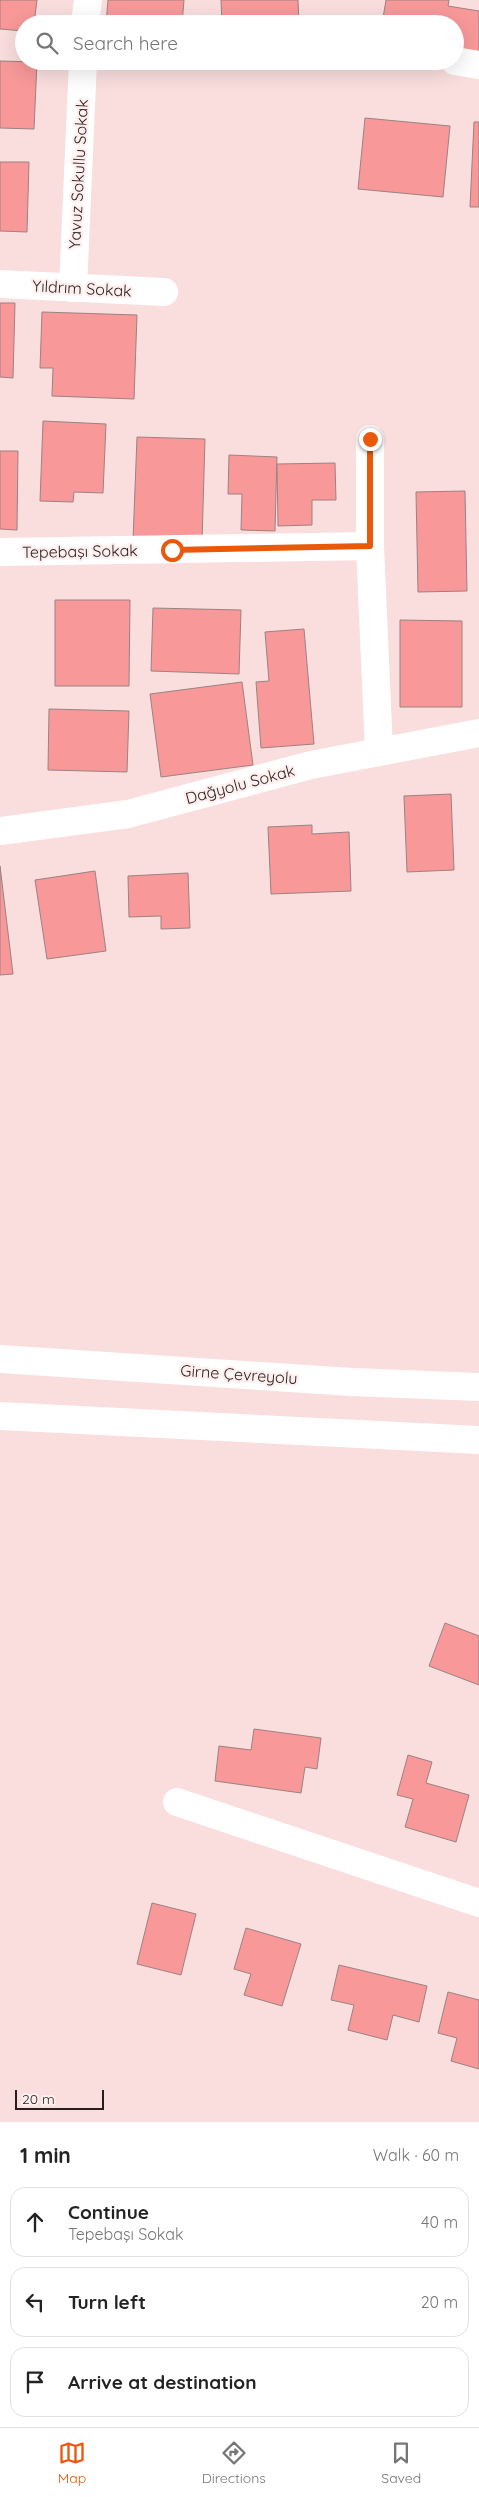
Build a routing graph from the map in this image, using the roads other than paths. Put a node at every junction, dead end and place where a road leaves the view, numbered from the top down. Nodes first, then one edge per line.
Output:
1 (464, 62) edge
2 (479, 64) edge
3 (83, 70) edge
4 (0, 284) edge
5 (72, 288) junction
6 (164, 292) dead end
7 (370, 439) dead end
8 (370, 546) junction
9 (0, 552) edge
10 (479, 733) edge
11 (379, 750) junction
12 (0, 831) edge
13 (0, 1360) edge
14 (479, 1387) edge
15 (0, 1416) edge
16 (479, 1440) edge
17 (177, 1802) dead end
18 (479, 1903) edge

1 - 2 main road
3 - 5 main road, Yavuz Sokullu Sokak
4 - 5 main road, Yıldrım Sokak
5 - 6 main road, Yıldrım Sokak
7 - 8 main road
8 - 9 main road, Tepebaşı Sokak
8 - 11 main road
10 - 11 main road, Dağyolu Sokak
11 - 12 main road, Dağyolu Sokak
13 - 14 main road, Girne Çevreyolu
15 - 16 main road
17 - 18 main road

